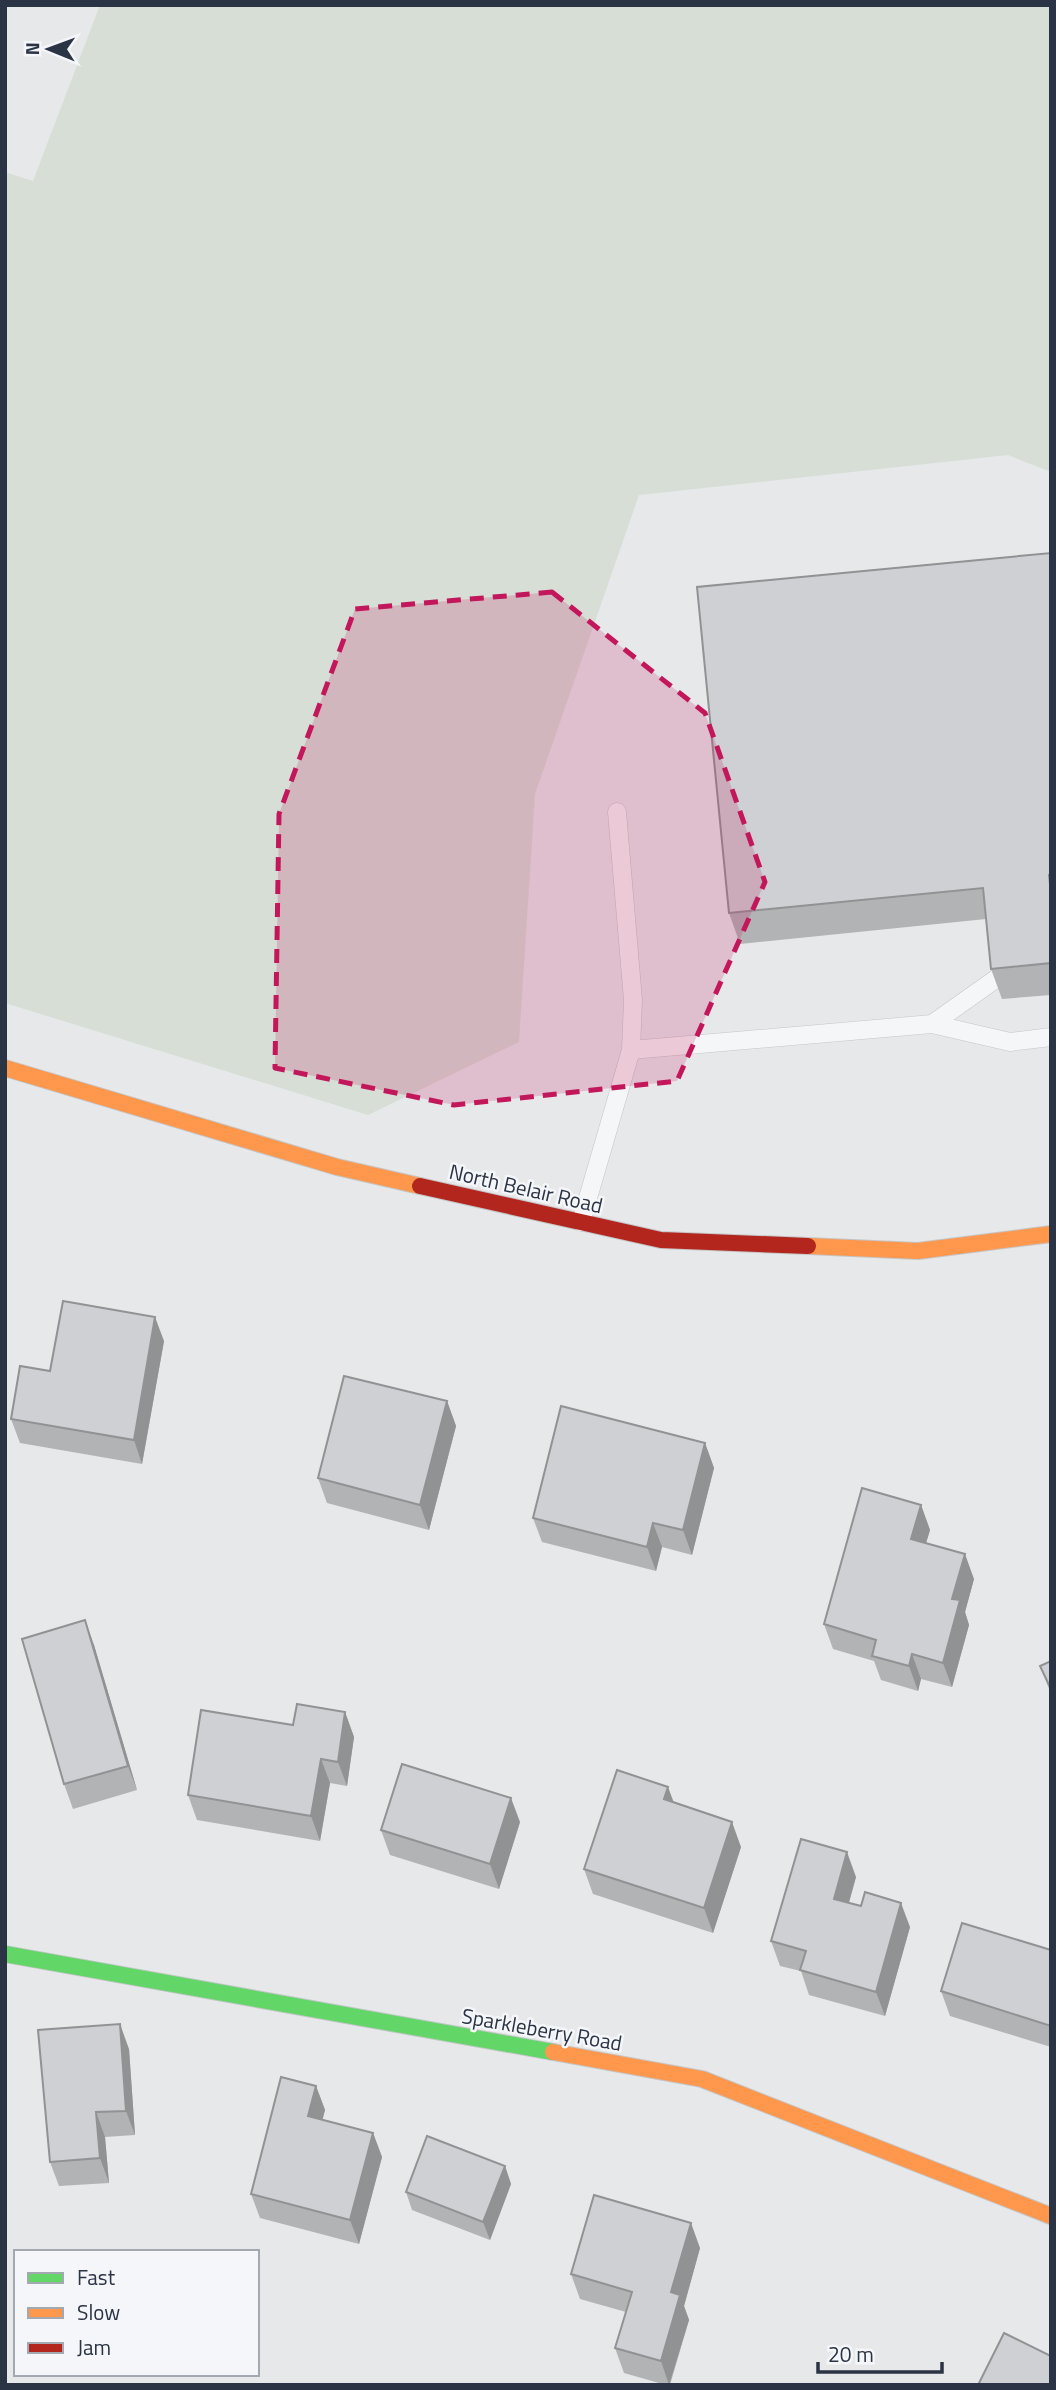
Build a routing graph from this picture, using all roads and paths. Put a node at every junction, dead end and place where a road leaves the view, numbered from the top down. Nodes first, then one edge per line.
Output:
1 (617, 812) dead end
2 (1000, 976) edge
3 (932, 1024) junction
4 (1051, 1037) edge
5 (631, 1050) junction
6 (5, 1068) edge
7 (582, 1222) junction
8 (1051, 1234) edge
9 (5, 1954) edge
10 (1051, 2216) edge

1 - 5 lane
2 - 3 lane
3 - 4 lane
3 - 5 lane
5 - 7 lane
6 - 7 street, North Belair Road
7 - 8 street, North Belair Road
9 - 10 street, Sparkleberry Road

